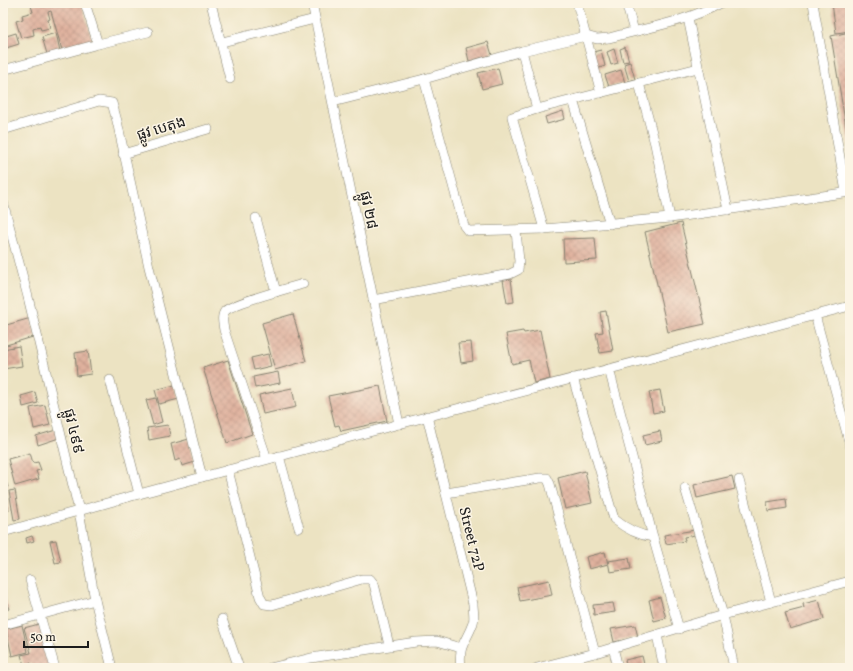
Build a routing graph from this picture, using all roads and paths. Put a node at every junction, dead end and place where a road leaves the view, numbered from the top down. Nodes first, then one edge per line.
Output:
1 (86, 3) edge
2 (211, 3) edge
3 (312, 3) edge
4 (577, 3) edge
5 (626, 3) edge
6 (719, 3) edge
7 (813, 3) edge
8 (688, 18) junction
9 (315, 19) junction
10 (634, 31) junction
11 (148, 32) dead end
12 (586, 36) junction
13 (222, 42) junction
14 (98, 44) junction
15 (522, 51) junction
16 (698, 68) junction
17 (3, 70) edge
18 (230, 79) dead end
19 (424, 79) junction
20 (640, 83) junction
21 (601, 93) junction
22 (573, 100) junction
23 (333, 102) junction
24 (537, 109) junction
25 (208, 129) dead end
26 (3, 130) edge
27 (124, 154) junction
28 (848, 192) edge
29 (3, 202) edge
30 (728, 210) junction
31 (256, 218) dead end
32 (670, 218) junction
33 (610, 224) junction
34 (544, 229) junction
35 (516, 231) junction
36 (303, 284) dead end
37 (276, 292) junction
38 (373, 300) junction
39 (850, 306) edge
40 (815, 315) junction
41 (610, 369) junction
42 (573, 378) junction
43 (110, 380) dead end
44 (427, 416) junction
45 (399, 424) junction
46 (850, 444) edge
47 (279, 456) junction
48 (267, 459) junction
49 (228, 470) junction
50 (202, 477) junction
51 (739, 480) dead end
52 (685, 488) dead end
53 (446, 493) junction
54 (139, 494) junction
55 (79, 511) junction
56 (299, 528) dead end
57 (3, 532) edge
58 (653, 537) junction
59 (30, 580) dead end
60 (850, 581) edge
61 (95, 600) junction
62 (771, 602) junction
63 (40, 615) junction
64 (723, 615) junction
65 (222, 620) dead end
66 (3, 626) edge
67 (679, 629) junction
68 (657, 635) junction
69 (389, 645) junction
70 (614, 647) junction
71 (461, 648) junction
72 (596, 653) junction
73 (570, 664) edge
74 (54, 668) edge
75 (112, 668) edge
76 (239, 668) edge
77 (270, 668) edge
78 (461, 668) edge
79 (537, 668) edge
80 (618, 668) edge
81 (664, 668) edge
82 (734, 668) edge

1 - 14 street
2 - 13 street
3 - 9 street, ផ្លូវ ២៨
4 - 12 street
5 - 10 street
6 - 8 street
7 - 28 street
8 - 10 street
8 - 16 street
9 - 13 street
9 - 23 street, ផ្លូវ ២៨
10 - 12 street
11 - 14 street
12 - 15 street
12 - 21 street
13 - 18 street
14 - 17 street
15 - 19 street
15 - 24 street
16 - 20 street
16 - 30 street
19 - 23 street
19 - 35 street
20 - 21 street
20 - 32 street
21 - 22 street
22 - 24 street
22 - 33 street
23 - 38 street, ផ្លូវ ២៨
24 - 34 street
25 - 27 street, ផ្លូវ បេតុង
26 - 27 street
27 - 50 street
28 - 30 street
29 - 55 street, ផ្លូវ ៤៩៩
30 - 32 street
31 - 37 street
32 - 33 street
33 - 34 street
34 - 35 street
35 - 38 street
36 - 37 street
37 - 48 street
38 - 45 street, ផ្លូវ ២៨
39 - 40 street
40 - 41 street
40 - 46 street
41 - 42 street
41 - 58 street
42 - 44 street
42 - 58 street
43 - 54 street
44 - 45 street
44 - 53 street, Street 72P
45 - 47 street
47 - 48 street
47 - 56 street
48 - 49 street
49 - 50 street
49 - 69 street
50 - 54 street
51 - 62 street
52 - 64 street
53 - 71 street, Street 72P
53 - 72 street
54 - 55 street
55 - 57 street
55 - 61 street, ផ្លូវ ៤៩៩
58 - 67 street
59 - 63 street
60 - 62 street
61 - 63 street
61 - 75 street, ផ្លូវ ៤៩៩
62 - 64 street
63 - 66 street
63 - 74 street
64 - 67 street
64 - 82 street
65 - 76 street
67 - 68 street
68 - 70 street
68 - 81 street
69 - 71 street
69 - 77 street
70 - 72 street
70 - 80 street
71 - 78 street, Street 72P
72 - 73 street
73 - 79 street

